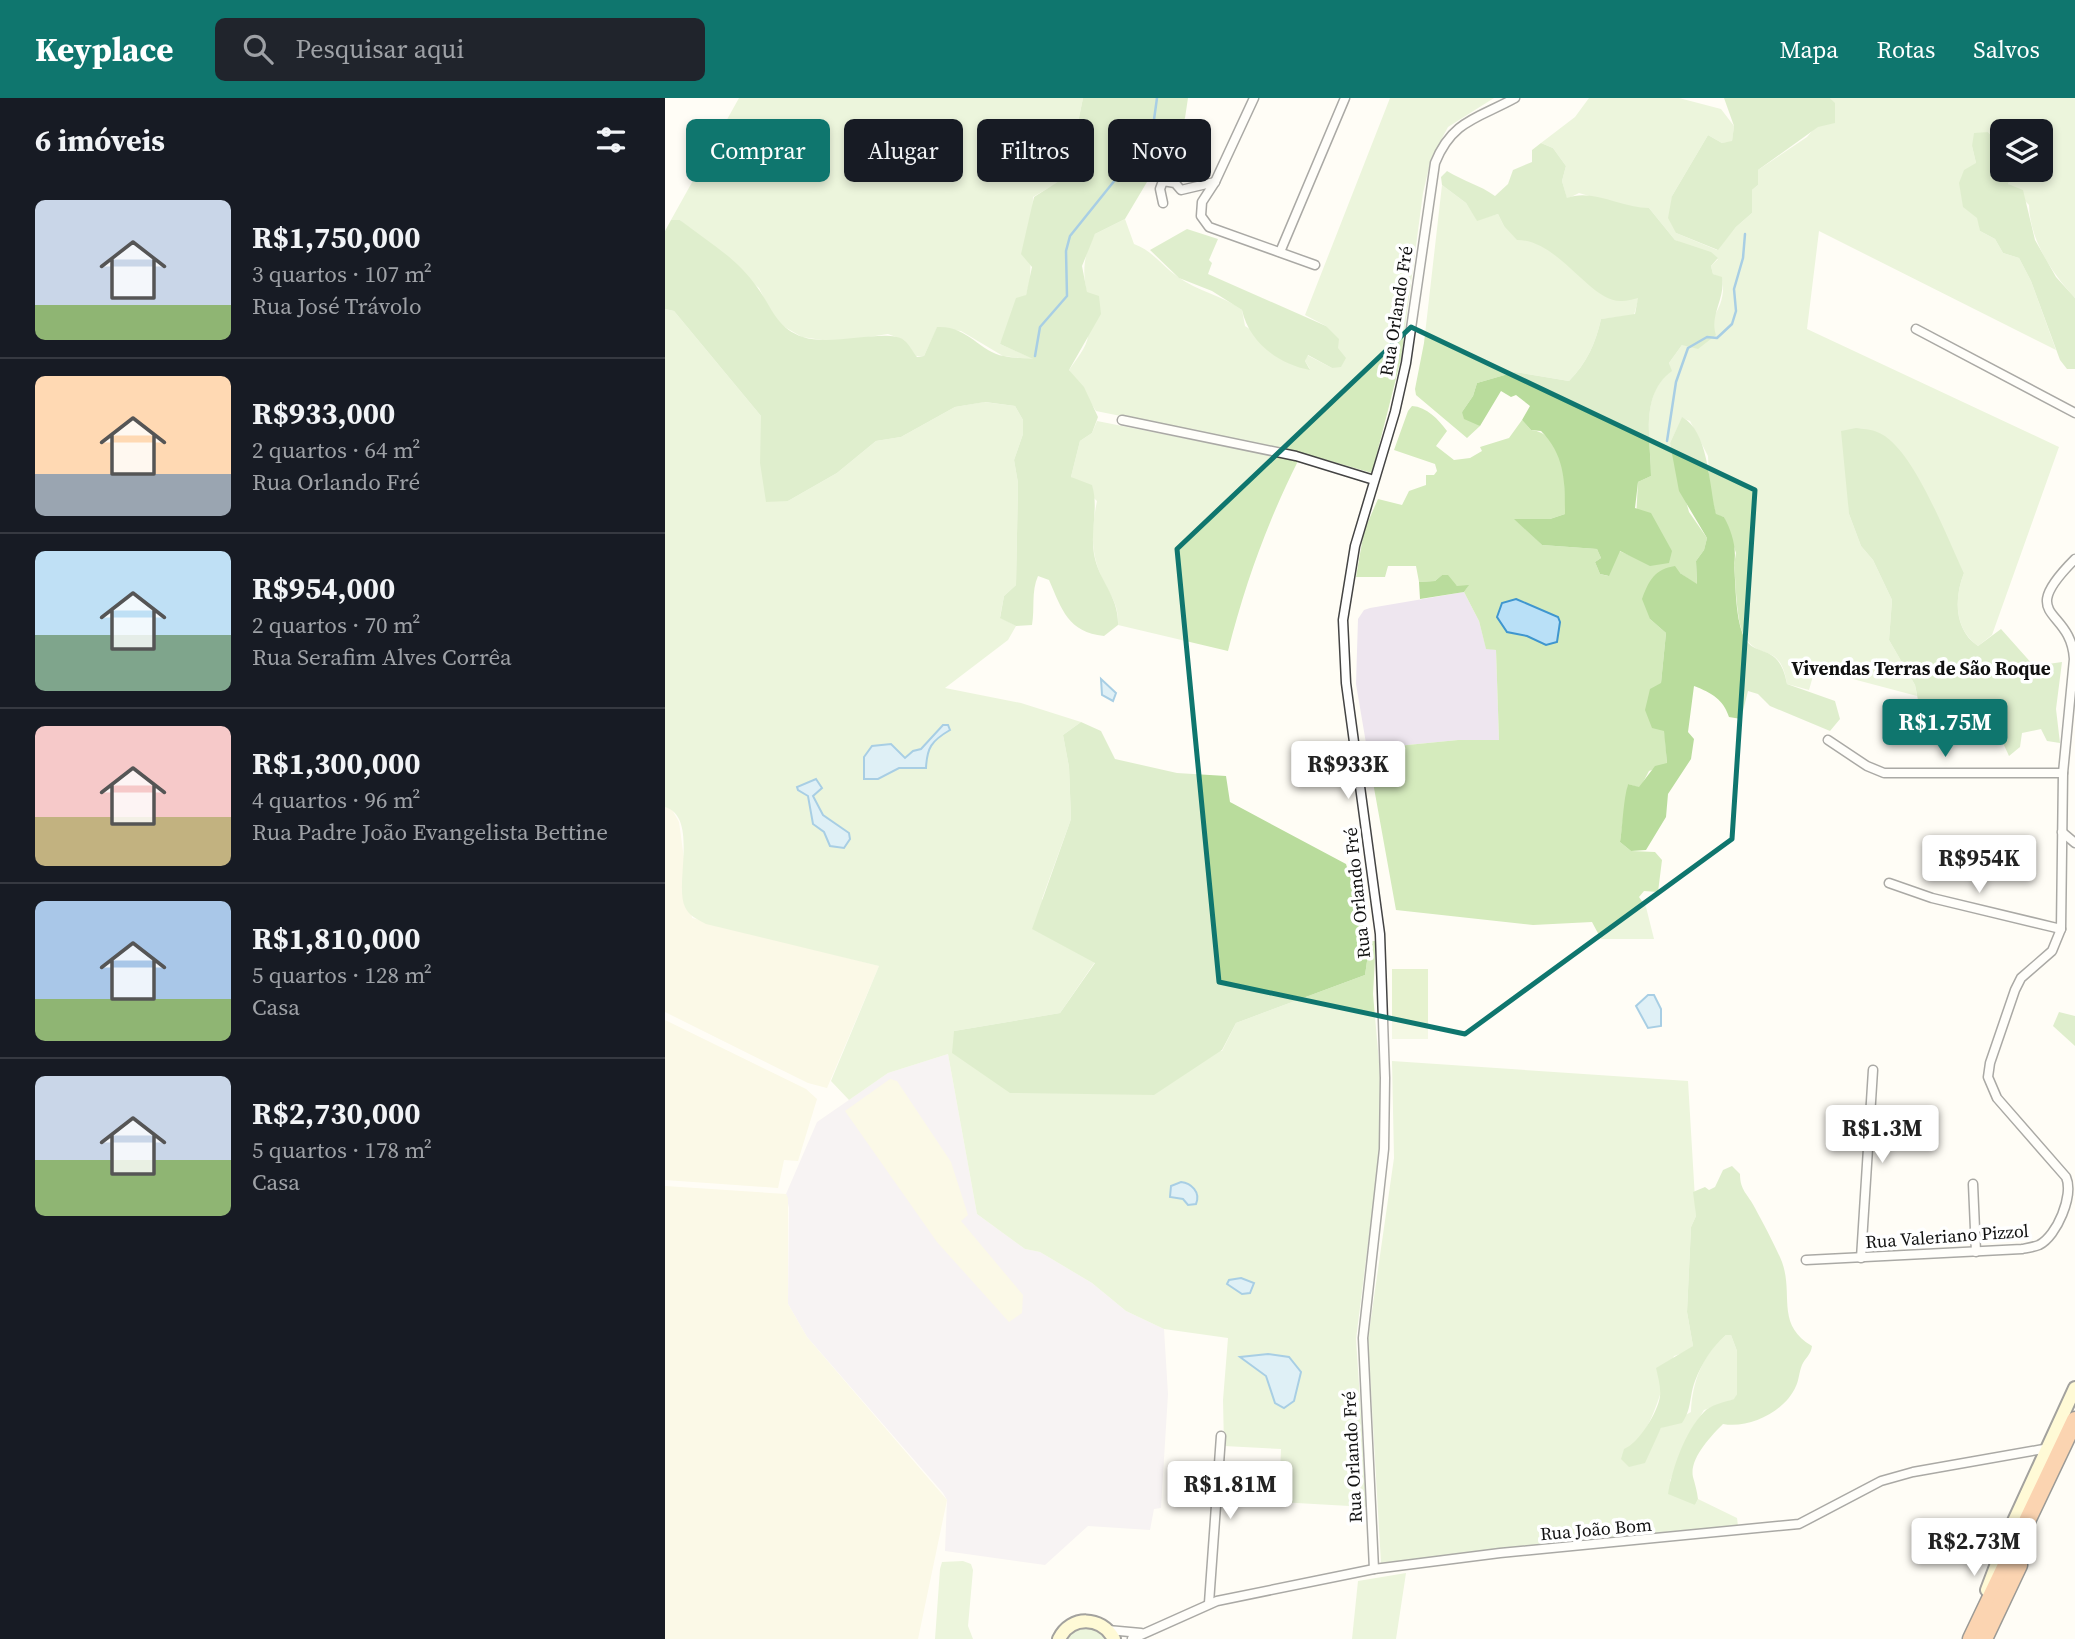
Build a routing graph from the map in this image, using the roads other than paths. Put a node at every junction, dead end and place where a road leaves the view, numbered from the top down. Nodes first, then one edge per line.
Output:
1 (1515, 98) edge
2 (1254, 100) edge
3 (1342, 100) edge
4 (1215, 182) junction
5 (1163, 203) dead end
6 (1280, 251) junction
7 (1315, 265) dead end
8 (1916, 329) dead end
9 (2075, 413) edge
10 (1122, 420) dead end
11 (1374, 480) junction
12 (2075, 559) edge
13 (1828, 740) dead end
14 (2063, 773) junction
15 (2062, 832) junction
16 (2075, 843) edge
17 (1889, 883) dead end
18 (2061, 929) junction
19 (1873, 1070) dead end
20 (1973, 1184) dead end
21 (2073, 1187) edge
22 (1976, 1252) junction
23 (1861, 1258) junction
24 (1806, 1260) dead end
25 (2075, 1388) edge
26 (2075, 1420) edge
27 (1221, 1436) dead end
28 (2049, 1448) junction
29 (2074, 1451) edge
30 (1374, 1569) junction
31 (1209, 1603) junction
32 (1141, 1633) junction
33 (1111, 1634) edge
34 (1976, 1638) edge
35 (1059, 1639) edge
36 (1132, 1639) edge

1 - 11 street, Rua Orlando Fré
2 - 4 street
3 - 6 street
4 - 5 street
4 - 6 street
6 - 7 street
8 - 9 street
10 - 11 street
11 - 30 street, Rua Orlando Fré
12 - 14 street
13 - 14 street
14 - 15 street
15 - 16 street
15 - 18 street
17 - 18 street
18 - 21 street, Rua Valeriano Pizzol
19 - 23 street
20 - 22 street
21 - 22 street, Rua Valeriano Pizzol
22 - 23 street, Rua Valeriano Pizzol
23 - 24 street, Rua Valeriano Pizzol
25 - 28 street
26 - 34 highway
27 - 31 street
28 - 30 street, Rua João Bom
28 - 34 street
29 - 34 highway
30 - 31 street, Rua João Bom
31 - 32 street, Rua João Bom
32 - 33 street
32 - 36 street, Rua João Bom
33 - 35 street

